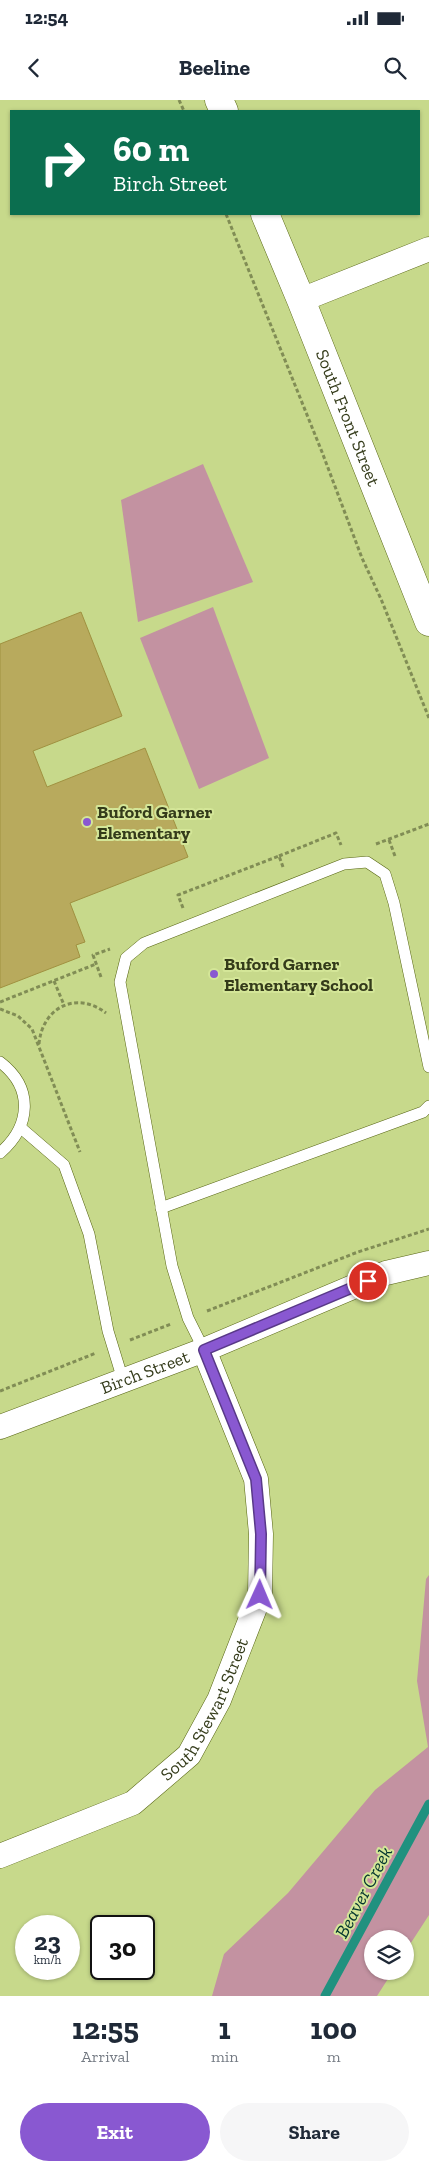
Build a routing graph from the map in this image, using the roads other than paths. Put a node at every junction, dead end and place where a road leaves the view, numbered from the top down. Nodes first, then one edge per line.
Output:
1 (265, 215) edge
2 (429, 249) edge
3 (301, 300) junction
4 (429, 622) edge
5 (0, 1062) edge
6 (429, 1067) edge
7 (429, 1106) edge
8 (21, 1128) junction
9 (0, 1153) edge
10 (161, 1208) junction
11 (429, 1263) edge
12 (204, 1350) junction
13 (123, 1380) junction
14 (0, 1427) edge
15 (0, 1856) edge

1 - 3 street, South Front Street
2 - 3 street
3 - 4 street, South Front Street
5 - 8 lane
6 - 10 lane
7 - 10 lane
8 - 9 lane
8 - 13 lane
10 - 12 lane
11 - 12 street, Birch Street
12 - 13 street, Birch Street
12 - 15 street, South Stewart Street
13 - 14 street, Birch Street

